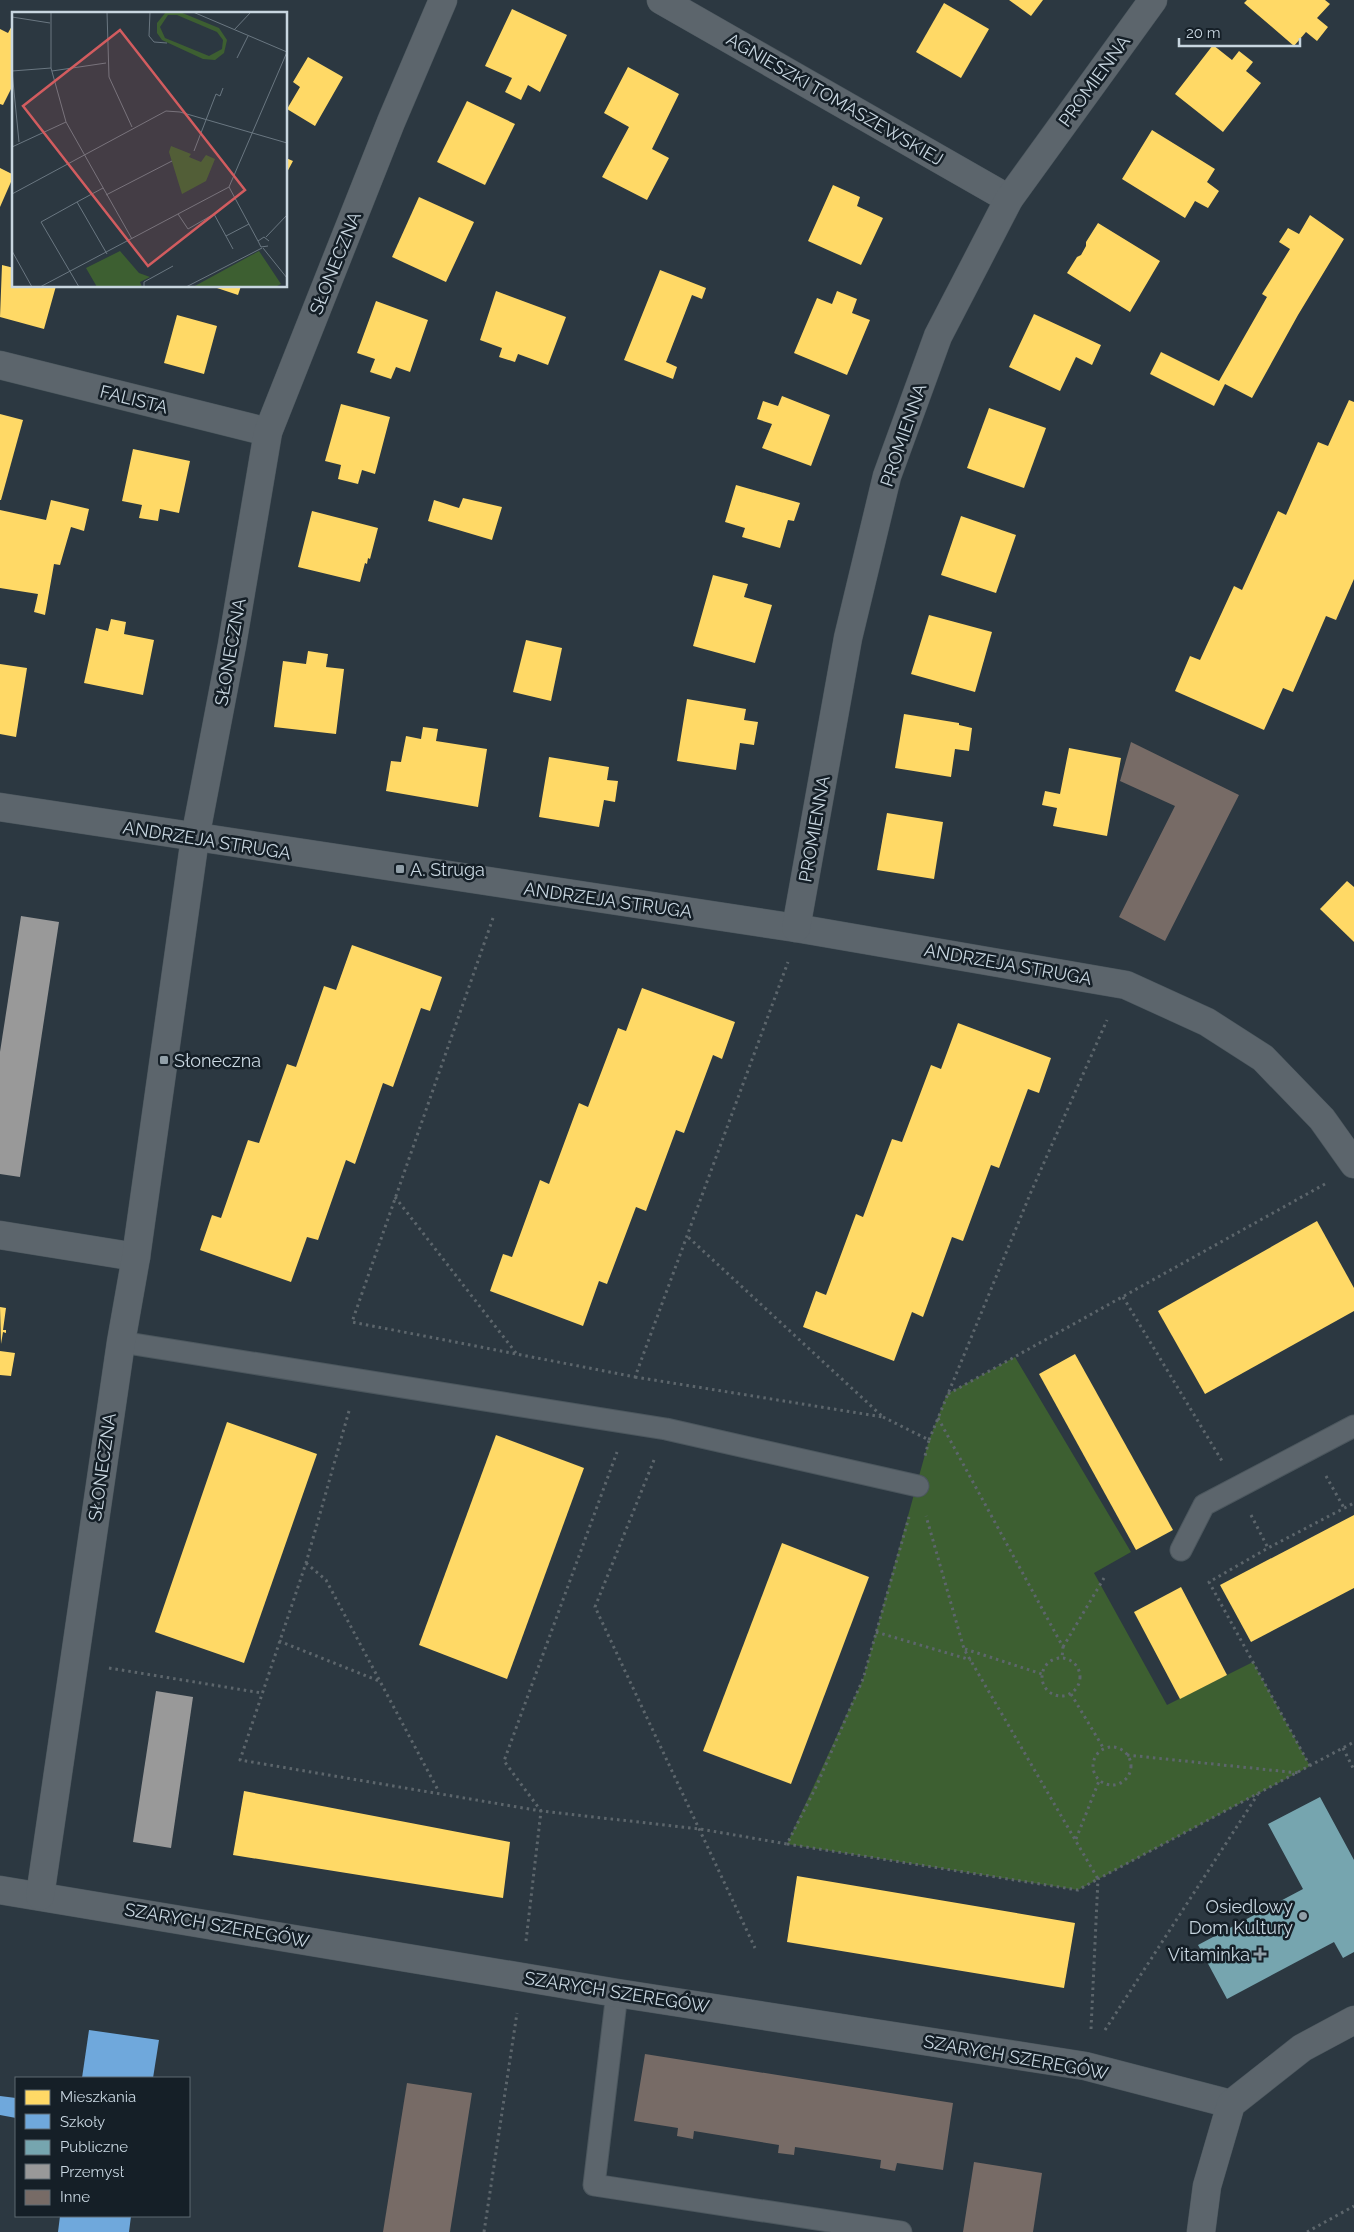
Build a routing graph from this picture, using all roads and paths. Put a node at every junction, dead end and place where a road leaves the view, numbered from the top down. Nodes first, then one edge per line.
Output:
1 (443, 0) edge
2 (661, 0) edge
3 (1153, 0) edge
4 (1008, 199) junction
5 (0, 364) edge
6 (268, 432) junction
7 (0, 807) edge
8 (196, 838) junction
9 (493, 918) dead end
10 (796, 928) junction
11 (789, 959) dead end
12 (1108, 1020) dead end
13 (1354, 1164) edge
14 (1325, 1184) dead end
15 (395, 1197) junction
16 (0, 1235) edge
17 (686, 1236) junction
18 (136, 1257) junction
19 (1123, 1297) junction
20 (121, 1342) junction
21 (516, 1354) junction
22 (635, 1377) junction
23 (358, 1380) junction
24 (947, 1394) junction
25 (883, 1417) junction
26 (938, 1417) junction
27 (628, 1424) junction
28 (1354, 1426) edge
29 (666, 1429) junction
30 (929, 1440) junction
31 (918, 1486) junction
32 (1238, 1487) junction
33 (1354, 1503) edge
34 (1268, 1548) junction
35 (1181, 1550) dead end
36 (306, 1563) junction
37 (1104, 1578) dead end
38 (876, 1632) junction
39 (279, 1641) junction
40 (1063, 1647) junction
41 (964, 1648) junction
42 (1062, 1658) junction
43 (971, 1661) junction
44 (104, 1667) dead end
45 (1042, 1674) junction
46 (379, 1681) junction
47 (262, 1694) junction
48 (1071, 1694) junction
49 (1354, 1742) edge
50 (1343, 1748) junction
51 (1104, 1749) junction
52 (1127, 1755) junction
53 (1310, 1766) junction
54 (1354, 1770) edge
55 (1299, 1773) junction
56 (1098, 1781) junction
57 (439, 1793) junction
58 (1258, 1794) junction
59 (541, 1811) junction
60 (700, 1829) junction
61 (1076, 1840) junction
62 (787, 1844) junction
63 (1098, 1879) junction
64 (0, 1890) edge
65 (40, 1896) junction
66 (526, 1941) dead end
67 (755, 1948) dead end
68 (617, 1992) junction
69 (518, 2009) dead end
70 (1354, 2020) edge
71 (1091, 2029) dead end
72 (1104, 2030) dead end
73 (1231, 2104) junction
74 (1354, 2206) edge
75 (484, 2232) edge
76 (901, 2232) edge
77 (1200, 2232) edge
78 (1307, 2232) edge

1 - 6 street, SŁONECZNA
2 - 4 street, AGNIESZKI TOMASZEWSKIEJ
3 - 4 street, PROMIENNA
4 - 10 street, PROMIENNA
5 - 6 street, FALISTA
6 - 8 street, SŁONECZNA
7 - 8 street, ANDRZEJA STRUGA
8 - 10 street, ANDRZEJA STRUGA
8 - 18 street, SŁONECZNA
9 - 15 path
10 - 13 street, ANDRZEJA STRUGA
11 - 17 path
12 - 24 path
14 - 19 path
15 - 21 path
15 - 21 path
16 - 18 street
17 - 22 path
17 - 25 path
18 - 20 street, SŁONECZNA
19 - 24 path
19 - 32 path
20 - 23 lane
20 - 65 street, SŁONECZNA
21 - 22 path
22 - 25 path
23 - 27 lane
23 - 36 path
24 - 26 path
25 - 30 path
26 - 30 path
26 - 40 path
27 - 29 lane
27 - 59 path
28 - 32 lane
29 - 31 lane
29 - 60 path
30 - 31 path
31 - 38 path
31 - 41 path
32 - 34 path
32 - 35 lane
33 - 34 path
34 - 53 path
36 - 39 path
36 - 46 path
37 - 40 path
38 - 43 path
38 - 62 path
39 - 46 path
39 - 47 path
40 - 42 path
41 - 43 path
41 - 45 path
42 - 45 path
42 - 48 path
43 - 61 path
44 - 47 path
45 - 48 path
46 - 57 path
47 - 57 path
48 - 51 path
49 - 50 path
50 - 53 path
50 - 54 path
51 - 52 path
51 - 56 path
52 - 55 path
52 - 56 path
53 - 55 path
55 - 58 path
56 - 61 path
57 - 59 path
58 - 63 path
58 - 72 path
59 - 60 path
59 - 66 path
60 - 62 path
60 - 67 path
61 - 63 path
62 - 63 path
63 - 71 path
64 - 65 street, SZARYCH SZEREGÓW
65 - 68 street, SZARYCH SZEREGÓW
68 - 73 street, SZARYCH SZEREGÓW
68 - 76 lane
69 - 75 path
70 - 73 street
73 - 77 street
74 - 78 path

